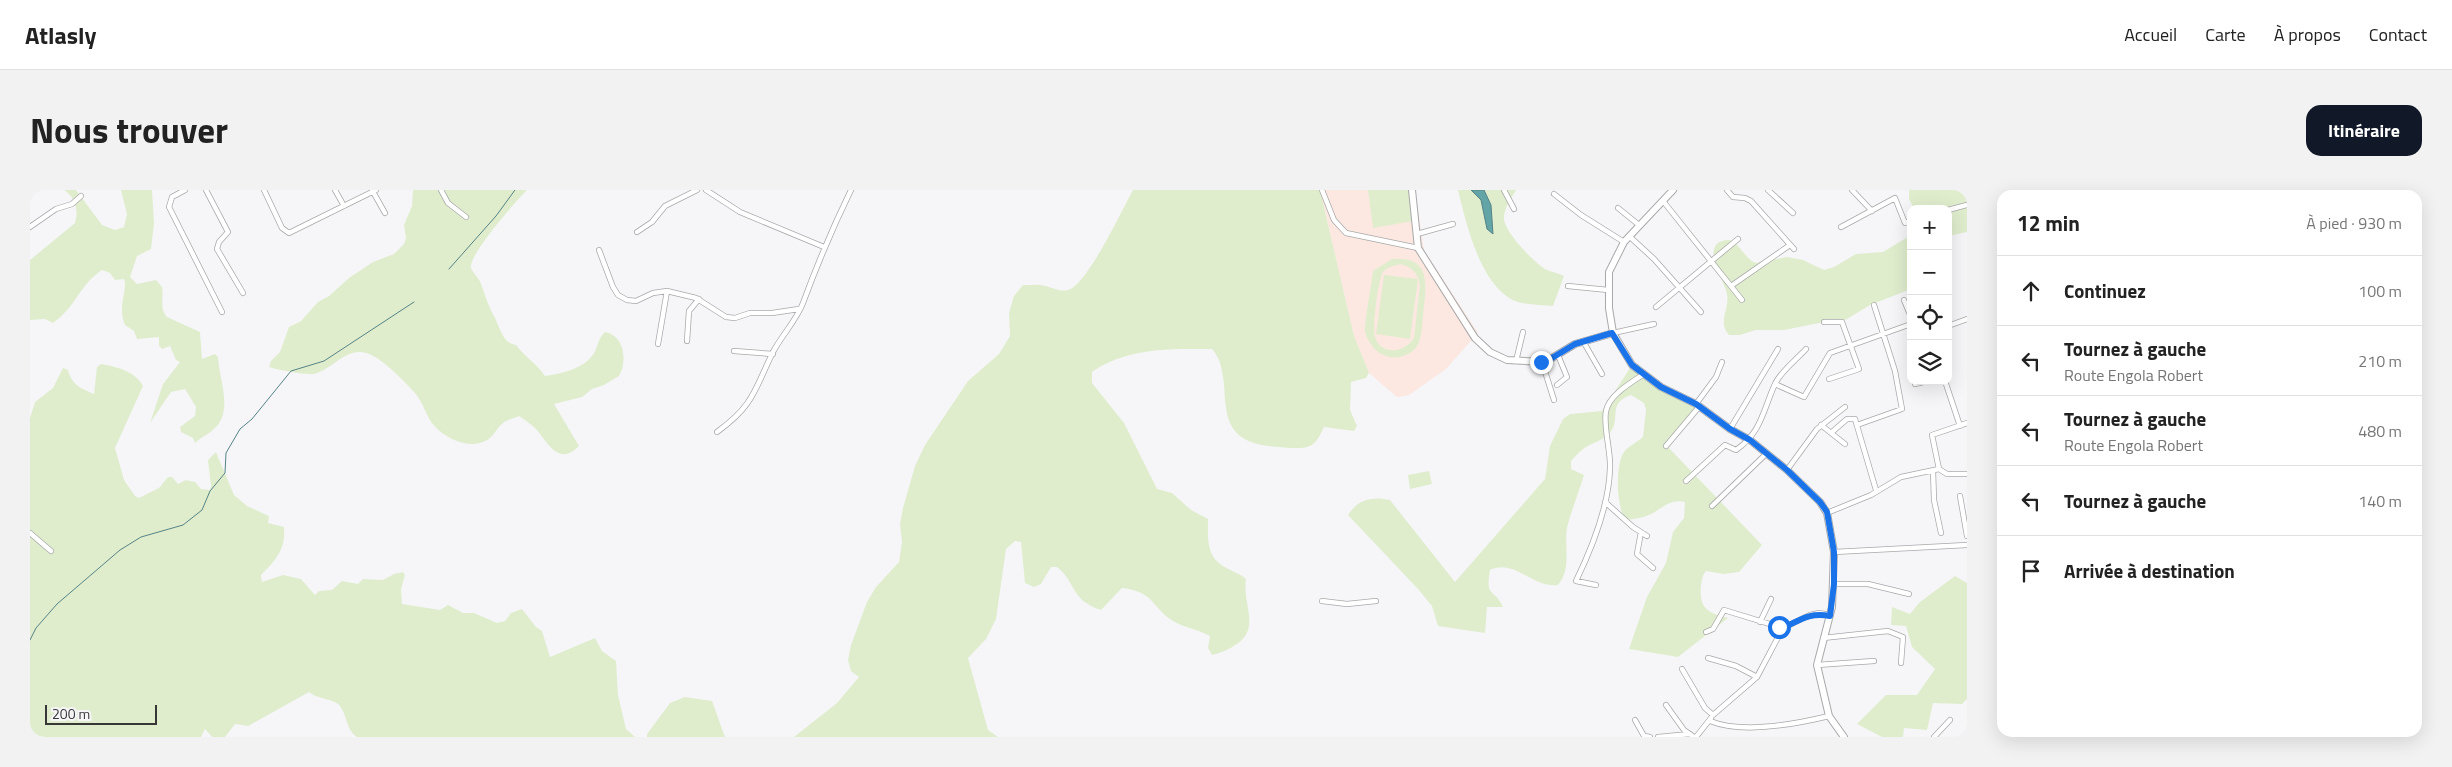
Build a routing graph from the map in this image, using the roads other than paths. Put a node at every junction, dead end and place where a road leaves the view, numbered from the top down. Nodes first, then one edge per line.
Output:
1 (186, 190) edge
2 (206, 190) edge
3 (264, 190) edge
4 (335, 190) edge
5 (374, 190) edge
6 (441, 190) edge
7 (697, 190) edge
8 (706, 190) edge
9 (851, 190) edge
10 (1322, 190) edge
11 (1412, 190) edge
12 (1504, 190) edge
13 (1673, 190) edge
14 (1727, 190) edge
15 (1768, 190) edge
16 (1852, 190) edge
17 (1554, 194) dead end
18 (81, 196) dead end
19 (1663, 201) junction
20 (1967, 205) edge
21 (344, 206) junction
22 (1618, 208) dead end
23 (1514, 209) dead end
24 (1952, 209) edge
25 (1872, 211) junction
26 (1793, 213) dead end
27 (385, 214) dead end
28 (466, 217) dead end
29 (1907, 222) edge
30 (1453, 224) dead end
31 (1639, 225) junction
32 (30, 227) edge
33 (1841, 227) dead end
34 (637, 232) dead end
35 (1417, 234) junction
36 (1627, 239) junction
37 (1738, 239) dead end
38 (1790, 245) junction
39 (824, 247) junction
40 (1418, 248) junction
41 (1794, 250) dead end
42 (601, 251) dead end
43 (1711, 260) junction
44 (610, 262) dead end
45 (604, 264) junction
46 (1568, 286) dead end
47 (1731, 286) junction
48 (1679, 289) junction
49 (1608, 290) junction
50 (667, 291) junction
51 (243, 293) dead end
52 (699, 299) junction
53 (1742, 300) dead end
54 (1904, 300) dead end
55 (1874, 305) dead end
56 (1656, 307) dead end
57 (1907, 308) edge
58 (799, 309) junction
59 (222, 312) dead end
60 (1701, 312) dead end
61 (1967, 319) edge
62 (1824, 322) dead end
63 (1654, 324) dead end
64 (1907, 325) edge
65 (1952, 325) edge
66 (1523, 332) dead end
67 (1612, 333) junction
68 (1882, 333) junction
69 (687, 341) dead end
70 (1583, 341) junction
71 (658, 344) dead end
72 (1852, 346) junction
73 (1778, 349) dead end
74 (1806, 349) dead end
75 (734, 351) dead end
76 (773, 354) junction
77 (1558, 355) junction
78 (1516, 361) junction
79 (1542, 362) junction
80 (1722, 362) dead end
81 (1602, 374) dead end
82 (1644, 374) junction
83 (1829, 378) dead end
84 (1775, 384) junction
85 (1557, 385) dead end
86 (1946, 385) edge
87 (1554, 400) dead end
88 (1697, 406) junction
89 (1845, 407) dead end
90 (1967, 423) edge
91 (1821, 424) junction
92 (1857, 425) junction
93 (1960, 426) junction
94 (1730, 429) junction
95 (717, 432) dead end
96 (1832, 432) junction
97 (1750, 440) junction
98 (1845, 444) dead end
99 (1666, 446) dead end
100 (1767, 453) junction
101 (1939, 469) junction
102 (1787, 470) junction
103 (1933, 471) junction
104 (1967, 474) edge
105 (1686, 481) dead end
106 (1876, 490) junction
107 (1960, 496) dead end
108 (1605, 502) junction
109 (1712, 506) dead end
110 (1827, 512) junction
111 (1641, 532) junction
112 (30, 533) edge
113 (1941, 533) dead end
114 (1647, 536) dead end
115 (1967, 536) edge
116 (1967, 545) edge
117 (51, 551) dead end
118 (1834, 552) junction
119 (1653, 568) dead end
120 (1834, 584) junction
121 (1596, 585) dead end
122 (1909, 594) dead end
123 (1771, 599) dead end
124 (1322, 601) dead end
125 (1376, 601) dead end
126 (1830, 616) junction
127 (1760, 622) junction
128 (1783, 628) junction
129 (1706, 632) dead end
130 (1823, 638) junction
131 (1708, 658) dead end
132 (1874, 661) dead end
133 (1902, 663) dead end
134 (1817, 665) junction
135 (1682, 669) dead end
136 (1757, 676) junction
137 (1666, 705) dead end
138 (1713, 715) junction
139 (1829, 716) junction
140 (1635, 720) dead end
141 (1950, 720) dead end
142 (1710, 721) junction
143 (1966, 734) edge
144 (1840, 735) edge
145 (1693, 736) edge
146 (1650, 737) edge
147 (1658, 737) edge
148 (1934, 737) edge
149 (1964, 737) edge

1 - 59 street
2 - 51 street
3 - 21 street
4 - 21 street
5 - 21 street
5 - 27 street
6 - 28 street
7 - 34 street
8 - 39 street
9 - 39 street
10 - 40 street
11 - 35 street
12 - 23 street
13 - 19 street
14 - 38 street
15 - 26 street
16 - 25 street
17 - 36 street
18 - 32 street
19 - 31 street
19 - 43 street
20 - 24 street
22 - 31 street
25 - 29 street
25 - 33 street
30 - 35 street
31 - 36 street
35 - 40 street
36 - 48 street
36 - 49 street
37 - 43 street
38 - 41 street
38 - 47 street
39 - 58 street
40 - 78 street
42 - 45 street
43 - 47 street
43 - 48 street
44 - 45 street
45 - 50 street
46 - 49 street
47 - 53 street
48 - 56 street
48 - 60 street
49 - 67 street
50 - 52 street
50 - 71 street
52 - 58 street
52 - 69 street
54 - 57 street
55 - 68 street
58 - 76 street
61 - 65 street
62 - 72 street
63 - 67 street
64 - 68 street
66 - 78 street
67 - 70 street
67 - 82 street
68 - 72 street
68 - 92 street
70 - 77 street
70 - 81 street
72 - 83 street
72 - 84 street
73 - 94 street
74 - 84 street
75 - 76 street
76 - 95 street
77 - 79 street
77 - 85 street
78 - 79 street
79 - 87 street
80 - 88 street
82 - 88 street
82 - 108 street
84 - 97 street
86 - 93 street
88 - 94 street
88 - 99 street
89 - 91 street
90 - 93 street
91 - 96 street
91 - 102 street
92 - 96 street
92 - 106 street
93 - 101 street
94 - 97 street
96 - 98 street
97 - 100 street
97 - 105 street
100 - 102 street
100 - 109 street
101 - 103 street
101 - 104 street
102 - 110 street
103 - 106 street
103 - 113 street
106 - 110 street
107 - 115 street
108 - 111 street
108 - 121 street
110 - 118 street
111 - 114 street
111 - 119 street
112 - 117 street
116 - 118 street
118 - 120 street
120 - 122 street
120 - 126 street
123 - 127 street
124 - 125 street
126 - 128 street
126 - 130 street
127 - 128 street
127 - 129 street
128 - 136 street
130 - 133 street
130 - 134 street
131 - 136 street
132 - 134 street
134 - 139 street
135 - 138 street
136 - 138 street
137 - 145 street
138 - 142 street
139 - 142 street
139 - 144 street
140 - 146 street
141 - 148 street
142 - 145 street
143 - 149 street
145 - 147 street

